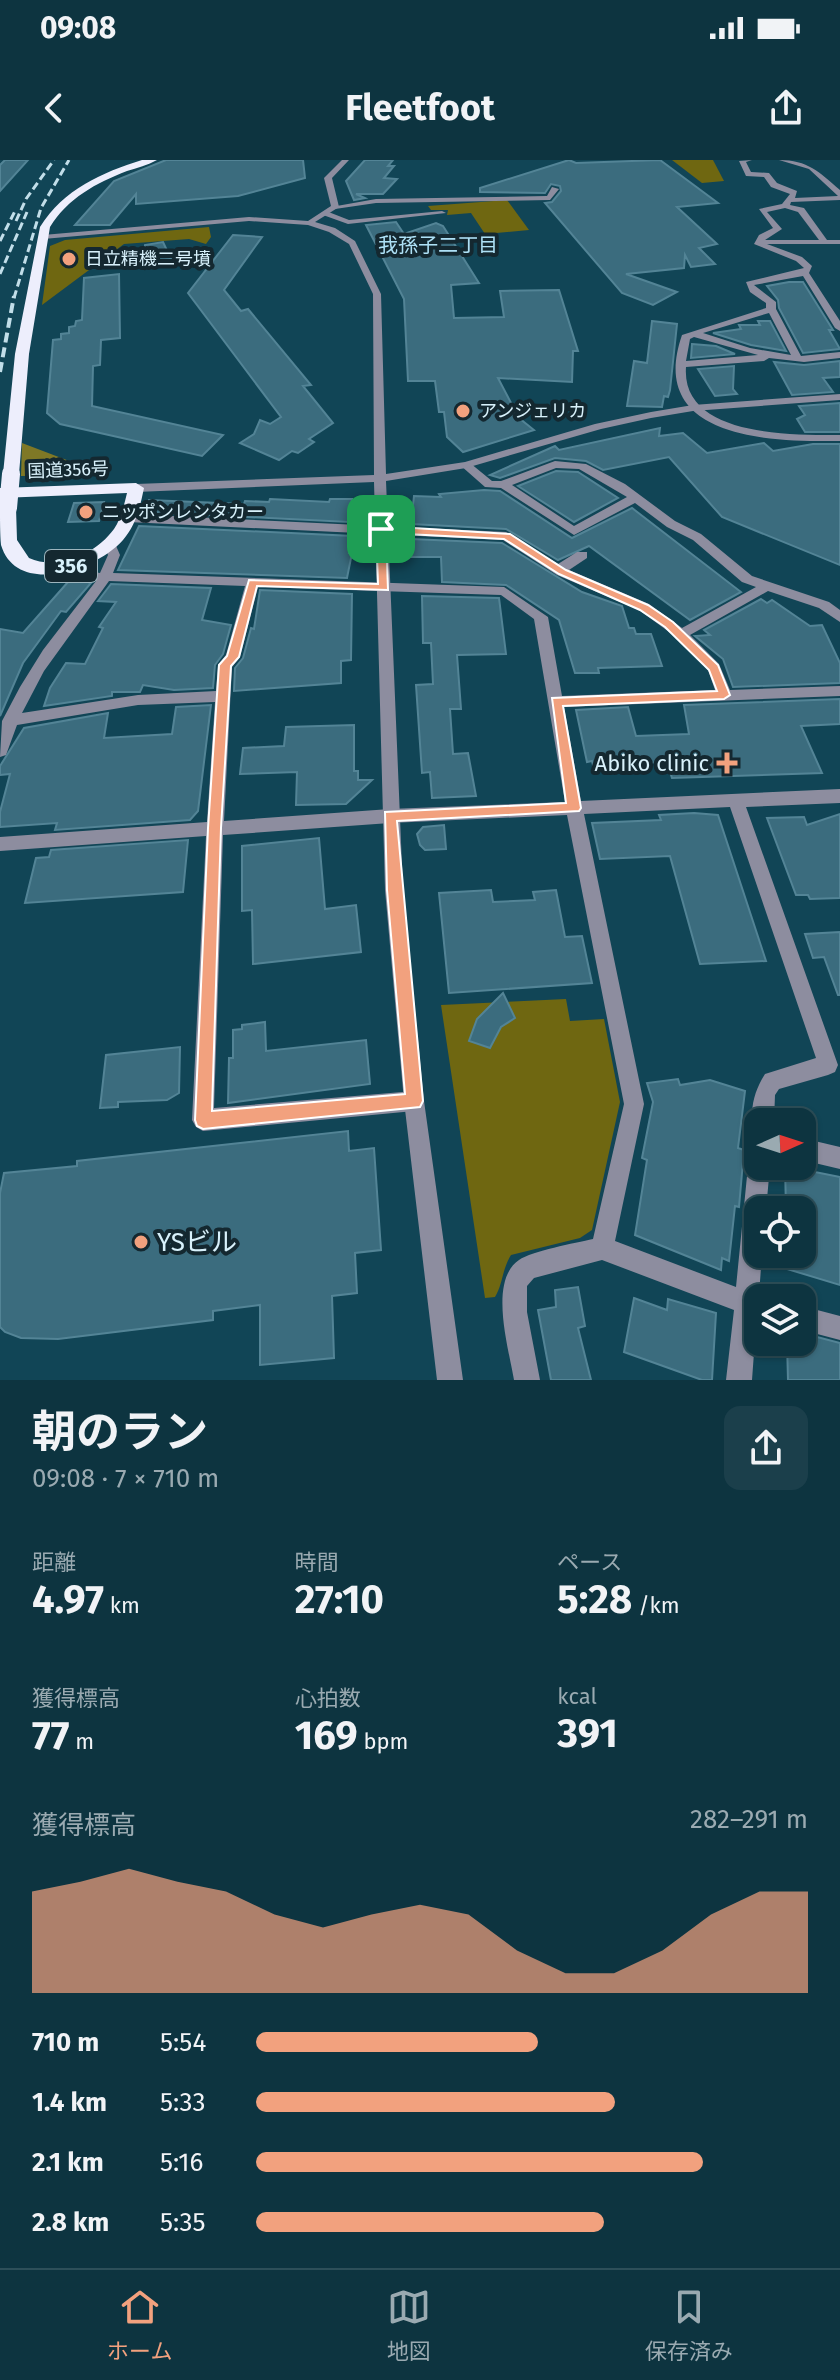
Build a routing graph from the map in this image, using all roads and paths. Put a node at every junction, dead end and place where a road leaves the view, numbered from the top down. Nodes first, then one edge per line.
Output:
1 (152, 160) edge
2 (346, 160) edge
3 (749, 160) edge
4 (782, 160) edge
5 (555, 189) dead end
6 (840, 196) edge
7 (788, 203) junction
8 (335, 207) junction
9 (326, 213) junction
10 (442, 213) dead end
11 (309, 223) junction
12 (43, 237) junction
13 (757, 242) junction
14 (825, 242) junction
15 (838, 244) edge
16 (805, 273) junction
17 (771, 309) junction
18 (840, 328) edge
19 (693, 333) junction
20 (840, 355) edge
21 (782, 357) junction
22 (797, 358) junction
23 (682, 364) junction
24 (840, 397) edge
25 (767, 404) junction
26 (840, 406) edge
27 (693, 408) junction
28 (840, 438) edge
29 (466, 465) junction
30 (380, 478) junction
31 (503, 484) junction
32 (136, 488) junction
33 (635, 498) junction
34 (4, 500) edge
35 (128, 518) junction
36 (381, 529) junction
37 (110, 544) junction
38 (582, 555) dead end
39 (73, 565) junction
40 (562, 572) junction
41 (106, 577) junction
42 (253, 582) junction
43 (765, 587) junction
44 (384, 588) junction
45 (840, 617) edge
46 (681, 634) junction
47 (840, 691) edge
48 (724, 695) junction
49 (223, 696) junction
50 (556, 702) junction
51 (10, 721) junction
52 (0, 751) edge
53 (840, 796) edge
54 (736, 801) junction
55 (574, 808) junction
56 (390, 816) junction
57 (215, 828) junction
58 (0, 844) edge
59 (414, 1101) junction
60 (764, 1108) edge
61 (816, 1152) edge
62 (840, 1158) edge
63 (758, 1180) edge
64 (602, 1248) junction
65 (754, 1284) edge
66 (744, 1302) edge
67 (816, 1322) edge
68 (840, 1328) edge
69 (744, 1353) edge
70 (450, 1380) edge
71 (527, 1380) edge
72 (739, 1380) edge

1 - 12 highway, 国道356号 / 356
2 - 8 street
3 - 7 street
4 - 6 street
5 - 8 street
6 - 7 street
7 - 13 street
7 - 14 street
8 - 9 street
9 - 10 street
9 - 11 street
11 - 12 street
11 - 30 street
12 - 34 highway, 国道356号 / 356, bridge
13 - 14 street
13 - 16 street
14 - 15 street
16 - 17 street
16 - 18 street
17 - 19 street
17 - 22 street
19 - 21 street
19 - 23 street
20 - 22 street
21 - 22 street
21 - 23 street
23 - 27 street
24 - 25 street
25 - 26 street
25 - 27 street
27 - 28 street
27 - 29 street
29 - 30 street
29 - 31 street
30 - 32 street
30 - 36 street
31 - 33 street
31 - 33 street
32 - 34 highway, 国道356号
32 - 35 highway, 国道356号 / 356
33 - 43 street
34 - 39 highway, 国道356号 / 356
35 - 36 street
35 - 37 highway, 国道356号 / 356
36 - 40 street
36 - 44 street
37 - 39 highway, 国道356号 / 356
37 - 41 street
38 - 40 street
39 - 41 street
40 - 46 street
41 - 42 street
41 - 51 street
42 - 44 street
42 - 49 street
43 - 45 street
43 - 46 street
44 - 50 street
44 - 56 street
46 - 48 street
47 - 48 street
48 - 50 street
49 - 51 street
49 - 57 street
50 - 55 street
51 - 52 street
53 - 54 street
54 - 55 street
54 - 60 street
55 - 56 street
55 - 64 street
56 - 57 street
56 - 59 street
57 - 58 street
57 - 59 street
59 - 70 street
61 - 62 street
63 - 65 street
64 - 66 street
64 - 71 street
67 - 68 street
69 - 72 street

